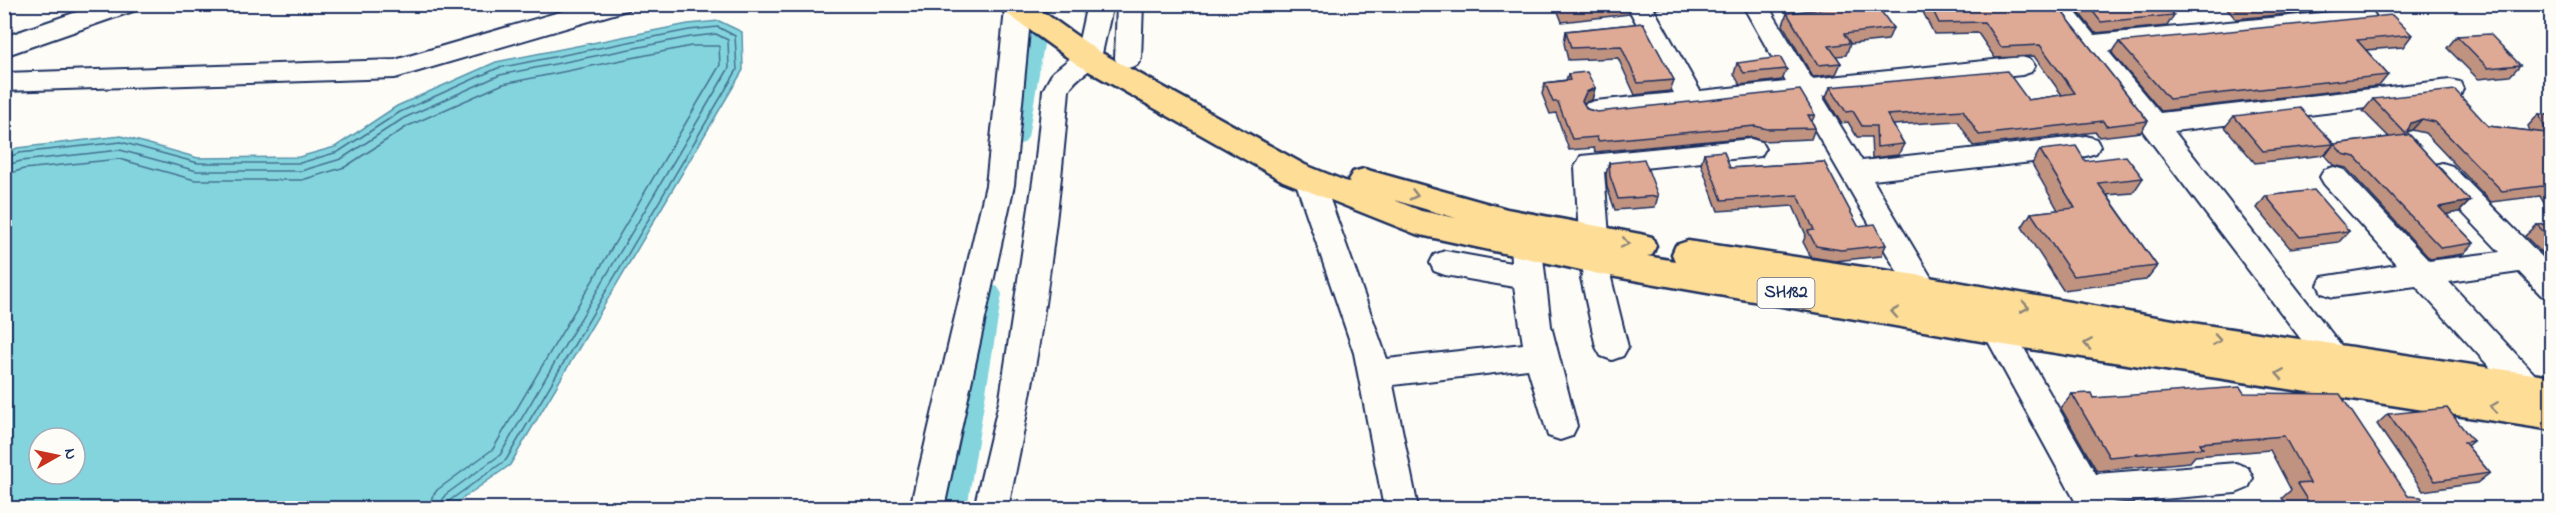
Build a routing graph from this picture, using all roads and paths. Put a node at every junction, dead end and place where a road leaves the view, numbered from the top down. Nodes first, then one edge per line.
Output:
1 (127, 4) edge
2 (618, 4) edge
3 (1130, 4) edge
4 (2055, 4) edge
5 (1766, 12) edge
6 (2363, 17) edge
7 (1637, 18) edge
8 (1057, 21) edge
9 (2087, 44) junction
10 (4, 47) edge
11 (1128, 59) junction
12 (2022, 66) dead end
13 (4, 82) edge
14 (2450, 89) edge
15 (1806, 90) junction
16 (1692, 101) junction
17 (1595, 111) edge
18 (2153, 124) junction
19 (2086, 146) dead end
20 (1751, 149) dead end
21 (2421, 150) edge
22 (1856, 172) junction
23 (2334, 177) dead end
24 (1309, 180) junction
25 (1350, 185) junction
26 (1525, 249) junction
27 (1597, 249) junction
28 (2524, 260) junction
29 (1445, 263) dead end
30 (2421, 273) junction
31 (2333, 285) dead end
32 (2552, 287) edge
33 (1923, 289) junction
34 (1980, 299) junction
35 (1998, 330) junction
36 (1612, 347) dead end
37 (1539, 355) junction
38 (1375, 374) junction
39 (2340, 384) junction
40 (2540, 390) edge
41 (2552, 415) edge
42 (1560, 426) dead end
43 (2236, 478) dead end
44 (2093, 499) edge
45 (927, 508) edge
46 (991, 508) edge
47 (1401, 508) edge

1 - 10 street
2 - 13 street
3 - 11 street
4 - 9 street
5 - 15 street
6 - 9 street
7 - 16 street
8 - 11 main road, SH182
8 - 24 main road, SH182
8 - 45 street
8 - 46 street
9 - 18 street
11 - 25 main road, SH182
12 - 15 street
14 - 18 street
15 - 16 street
15 - 22 street
16 - 17 street
18 - 39 street
19 - 22 street
20 - 27 street
21 - 28 street
22 - 33 street
23 - 30 street
24 - 25 main road, SH182
24 - 38 street
25 - 26 main road, SH182
26 - 27 main road, SH182
26 - 29 street
26 - 37 street
27 -> 33 main road, SH182
35 -> 27 main road, SH182
27 - 36 street
28 - 30 street
28 - 32 street
30 - 31 street
30 - 40 street
33 - 34 main road, SH182
34 - 35 street
34 -> 39 main road, SH182
39 -> 35 main road, SH182
35 - 44 street
37 - 38 street
37 - 42 street
38 - 47 street
39 - 40 main road, SH182
41 -> 39 main road, SH182
43 - 44 street

